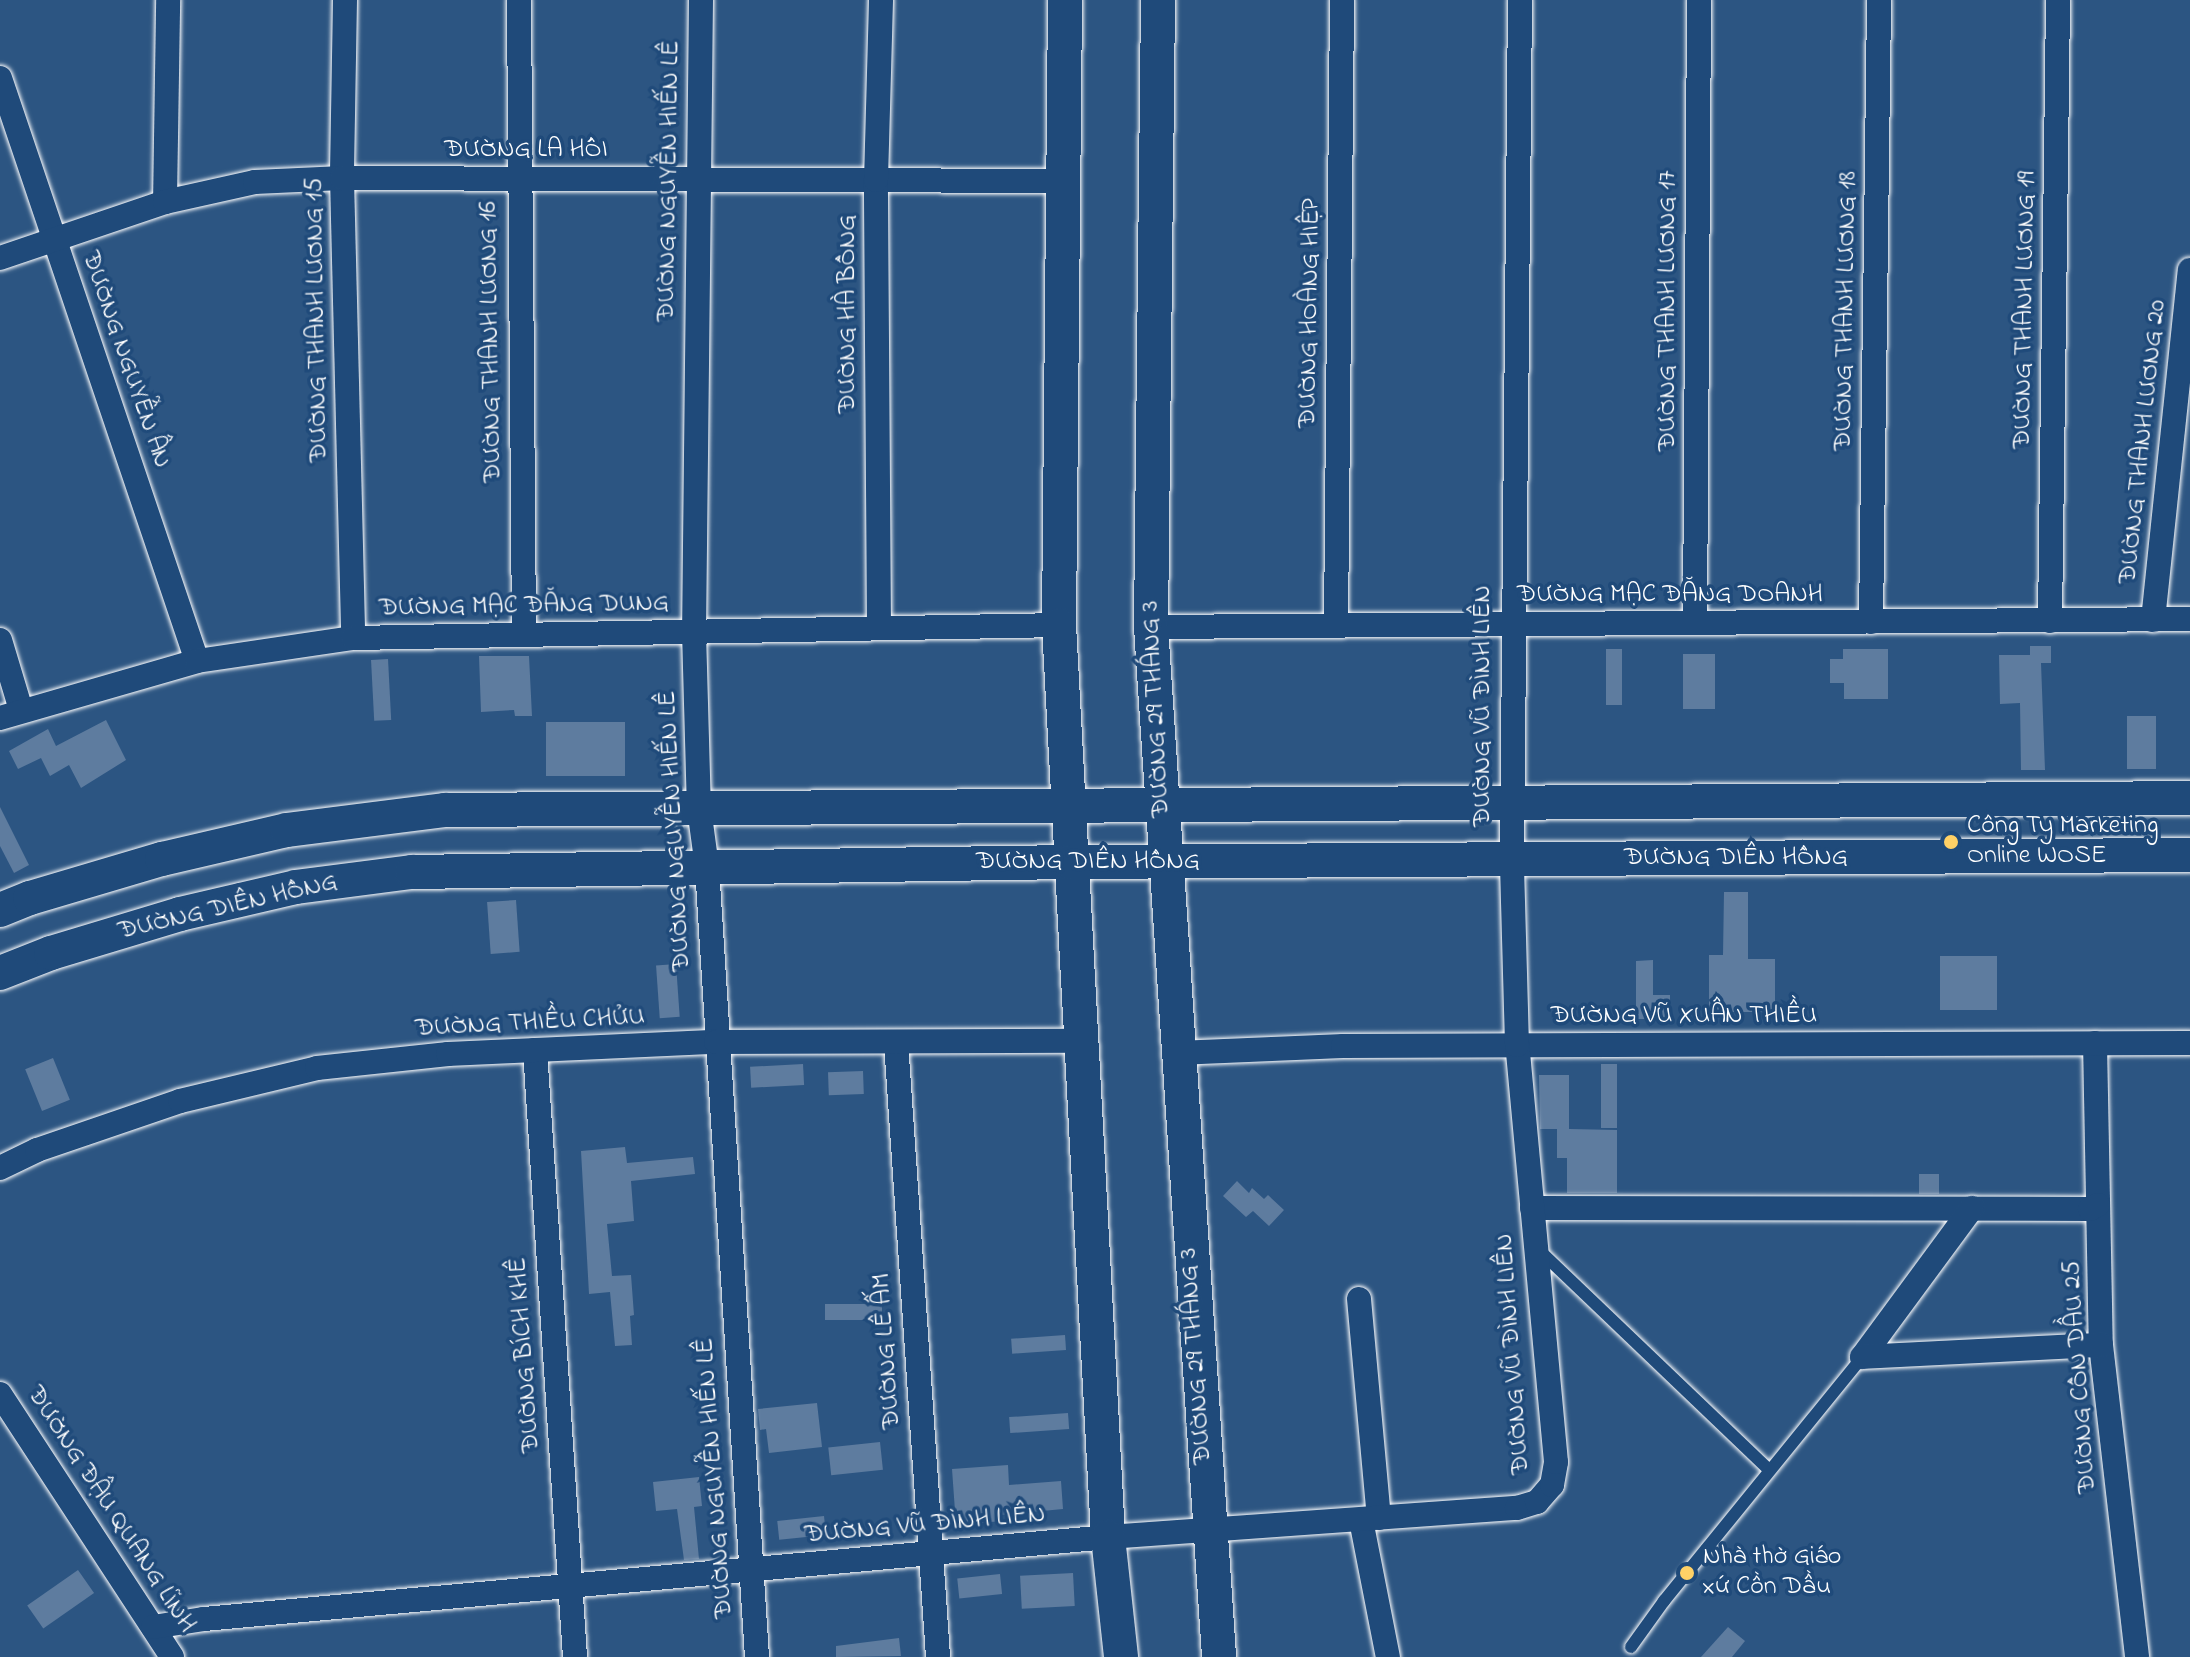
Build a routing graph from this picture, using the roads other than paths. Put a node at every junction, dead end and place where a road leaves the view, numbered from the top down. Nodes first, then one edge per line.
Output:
1 (168, 0) edge
2 (345, 0) edge
3 (519, 0) edge
4 (701, 0) edge
5 (881, 0) edge
6 (1065, 0) edge
7 (1158, 0) edge
8 (1342, 0) edge
9 (1520, 0) edge
10 (1699, 0) edge
11 (1879, 0) edge
12 (2058, 0) edge
13 (0, 78) edge
14 (342, 178) junction
15 (518, 179) junction
16 (697, 180) junction
17 (876, 180) junction
18 (1063, 181) junction
19 (165, 202) junction
20 (55, 240) junction
21 (0, 258) edge
22 (2190, 270) edge
23 (2190, 619) edge
24 (2153, 620) junction
25 (2050, 621) junction
26 (1871, 622) junction
27 (1695, 623) junction
28 (1059, 625) junction
29 (1511, 625) junction
30 (1336, 626) junction
31 (1151, 627) junction
32 (879, 628) junction
33 (694, 632) junction
34 (524, 635) junction
35 (353, 638) junction
36 (0, 640) edge
37 (197, 661) junction
38 (11, 714) edge
39 (2190, 798) edge
40 (1511, 803) junction
41 (1067, 805) junction
42 (1162, 805) junction
43 (699, 808) junction
44 (2190, 855) edge
45 (1512, 861) junction
46 (1070, 862) junction
47 (1166, 863) junction
48 (707, 867) junction
49 (0, 910) edge
50 (0, 973) edge
51 (1080, 1041) junction
52 (716, 1042) junction
53 (896, 1042) junction
54 (2095, 1043) junction
55 (2190, 1043) edge
56 (1517, 1045) junction
57 (535, 1050) junction
58 (1177, 1053) junction
59 (0, 1168) edge
60 (2098, 1205) junction
61 (1532, 1208) junction
62 (1972, 1208) junction
63 (1535, 1247) junction
64 (1359, 1299) dead end
65 (2101, 1345) junction
66 (1862, 1357) junction
67 (0, 1394) edge
68 (1769, 1470) junction
69 (1370, 1519) junction
70 (1208, 1531) junction
71 (1108, 1537) junction
72 (929, 1553) junction
73 (749, 1570) junction
74 (569, 1586) junction
75 (153, 1627) junction
76 (1631, 1647) dead end
77 (172, 1657) edge
78 (575, 1657) edge
79 (757, 1657) edge
80 (938, 1657) edge
81 (1121, 1657) edge
82 (1219, 1657) edge
83 (1388, 1657) edge
84 (2137, 1657) edge

1 - 19 street
2 - 14 street, ĐƯỜNG THANH LƯƠNG 15
3 - 15 street, ĐƯỜNG THANH LƯƠNG 16
4 - 16 street, ĐƯỜNG NGUYỄN HIẾN LÊ
5 - 17 street, ĐƯỜNG HÀ BỒNG
6 - 18 street
7 - 31 street, ĐƯỜNG 29 THÁNG 3
8 - 30 street, ĐƯỜNG HOÀNG HIỆP
9 - 29 street, ĐƯỜNG VŨ ĐÌNH LIÊN
10 - 27 street, ĐƯỜNG THANH LƯƠNG 17
11 - 26 street, ĐƯỜNG THANH LƯƠNG 18
12 - 25 street, ĐƯỜNG THANH LƯƠNG 19
13 - 20 street, ĐƯỜNG NGUYỄN ÂN
14 - 15 street, ĐƯỜNG LA HỐI
14 - 19 street, ĐƯỜNG LA HỐI
14 - 35 street, ĐƯỜNG THANH LƯƠNG 15
15 - 16 street, ĐƯỜNG LA HỐI
15 - 34 street, ĐƯỜNG THANH LƯƠNG 16
16 - 17 street, ĐƯỜNG LA HỐI
16 - 33 street, ĐƯỜNG NGUYỄN HIẾN LÊ
17 - 18 street, ĐƯỜNG LA HỐI
17 - 32 street, ĐƯỜNG HÀ BỒNG
18 - 28 street
19 - 20 street, ĐƯỜNG LA HỐI
20 - 21 street, ĐƯỜNG LA HỐI
20 - 37 street, ĐƯỜNG NGUYỄN ÂN
22 - 24 street, ĐƯỜNG THANH LƯƠNG 20
23 - 24 street, ĐƯỜNG MẠC ĐĂNG DOANH
24 - 25 street, ĐƯỜNG MẠC ĐĂNG DOANH
25 - 26 street, ĐƯỜNG MẠC ĐĂNG DOANH
26 - 27 street, ĐƯỜNG MẠC ĐĂNG DOANH
27 - 29 street, ĐƯỜNG MẠC ĐĂNG DOANH
28 - 32 street, ĐƯỜNG MẠC ĐĂNG DUNG
28 - 41 street
29 - 30 street, ĐƯỜNG MẠC ĐĂNG DOANH
29 - 40 street, ĐƯỜNG VŨ ĐÌNH LIÊN
30 - 31 street, ĐƯỜNG MẠC ĐĂNG DOANH
31 - 42 street, ĐƯỜNG 29 THÁNG 3
32 - 33 street, ĐƯỜNG MẠC ĐĂNG DUNG
33 - 34 street, ĐƯỜNG MẠC ĐĂNG DUNG
33 - 43 street, ĐƯỜNG NGUYỄN HIẾN LÊ
34 - 35 street, ĐƯỜNG MẠC ĐĂNG DUNG
35 - 37 street, ĐƯỜNG MẠC ĐĂNG DUNG
36 - 38 street
37 - 38 street, ĐƯỜNG MẠC ĐĂNG DUNG
39 - 40 street
40 - 42 street
40 - 45 street, ĐƯỜNG VŨ ĐÌNH LIÊN
41 - 42 street
41 - 43 street
41 - 46 street
42 - 47 street, ĐƯỜNG 29 THÁNG 3
43 - 48 street, ĐƯỜNG NGUYỄN HIẾN LÊ
43 - 49 street
44 - 45 street, ĐƯỜNG DIÊN HỒNG
45 - 47 street, ĐƯỜNG DIÊN HỒNG
45 - 56 street, ĐƯỜNG VŨ ĐÌNH LIÊN
46 - 47 street, ĐƯỜNG DIÊN HỒNG
46 - 48 street, ĐƯỜNG DIÊN HỒNG
46 - 51 street
47 - 58 street, ĐƯỜNG 29 THÁNG 3
48 - 50 street, ĐƯỜNG DIÊN HỒNG
48 - 52 street, ĐƯỜNG NGUYỄN HIẾN LÊ
51 - 53 street, ĐƯỜNG THIỀU CHỬU
51 - 71 street
52 - 53 street, ĐƯỜNG THIỀU CHỬU
52 - 57 street, ĐƯỜNG THIỀU CHỬU
52 - 73 street, ĐƯỜNG NGUYỄN HIẾN LÊ
53 - 72 street, ĐƯỜNG LÊ ẤM
54 - 55 street, ĐƯỜNG VŨ XUÂN THIỀU
54 - 56 street, ĐƯỜNG VŨ XUÂN THIỀU
54 - 60 street, ĐƯỜNG CỒN DẦU 25
56 - 58 street, ĐƯỜNG VŨ XUÂN THIỀU
56 - 61 street, ĐƯỜNG VŨ ĐÌNH LIÊN
57 - 59 street, ĐƯỜNG THIỀU CHỬU
57 - 74 street, ĐƯỜNG BÍCH KHÊ
58 - 70 street, ĐƯỜNG 29 THÁNG 3
60 - 62 street
60 - 65 street, ĐƯỜNG CỒN DẦU 25
61 - 62 street
61 - 63 street, ĐƯỜNG VŨ ĐÌNH LIÊN
62 - 66 street
63 - 68 lane
63 - 69 street, ĐƯỜNG VŨ ĐÌNH LIÊN
64 - 69 street
65 - 66 street
65 - 84 street, ĐƯỜNG CỒN DẦU 25
66 - 68 lane
67 - 75 street, ĐƯỜNG ĐẬU QUANG LĨNH
68 - 76 lane
69 - 70 street, ĐƯỜNG VŨ ĐÌNH LIÊN
69 - 83 street
70 - 71 street, ĐƯỜNG VŨ ĐÌNH LIÊN
70 - 82 street, ĐƯỜNG 29 THÁNG 3
71 - 72 street, ĐƯỜNG VŨ ĐÌNH LIÊN
71 - 81 street
72 - 73 street, ĐƯỜNG VŨ ĐÌNH LIÊN
72 - 80 street, ĐƯỜNG LÊ ẤM
73 - 74 street, ĐƯỜNG VŨ ĐÌNH LIÊN
73 - 79 street, ĐƯỜNG NGUYỄN HIẾN LÊ
74 - 75 street, ĐƯỜNG VŨ ĐÌNH LIÊN
74 - 78 street, ĐƯỜNG BÍCH KHÊ
75 - 77 street, ĐƯỜNG ĐẬU QUANG LĨNH

